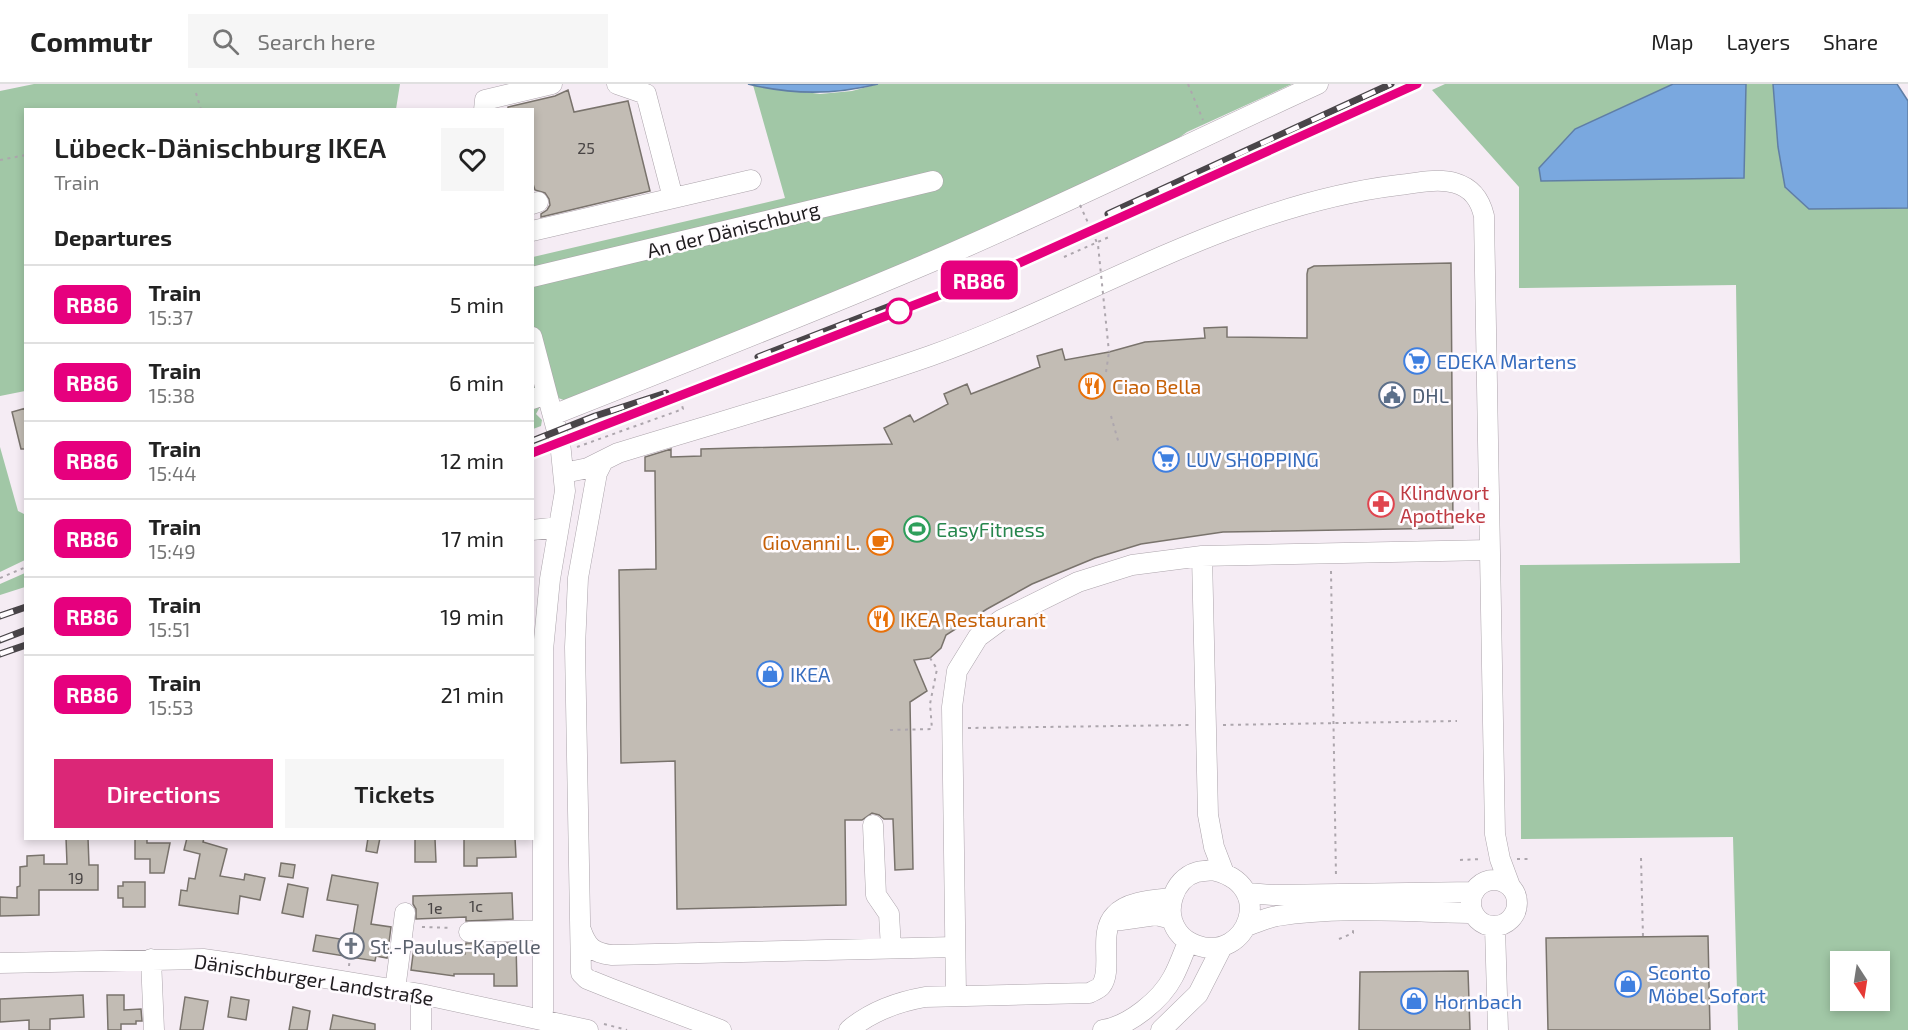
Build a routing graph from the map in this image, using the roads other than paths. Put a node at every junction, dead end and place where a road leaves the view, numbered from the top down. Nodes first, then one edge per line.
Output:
1 (552, 84) edge
2 (617, 84) edge
3 (1318, 84) edge
4 (506, 89) edge
5 (482, 98) edge
6 (751, 180) dead end
7 (933, 181) dead end
8 (673, 198) junction
9 (534, 231) edge
10 (534, 278) edge
11 (534, 352) edge
12 (540, 396) edge
13 (553, 415) junction
14 (603, 461) junction
15 (564, 473) junction
16 (559, 527) junction
17 (534, 530) edge
18 (1490, 550) junction
19 (1202, 556) junction
20 (1208, 815) junction
21 (873, 825) dead end
22 (1495, 834) junction
23 (1197, 872) junction
24 (1224, 873) junction
25 (1510, 886) junction
26 (1479, 887) junction
27 (1248, 893) junction
28 (1314, 894) junction
29 (1172, 898) junction
30 (1395, 906) junction
31 (1305, 913) junction
32 (1473, 913) junction
33 (405, 919) road end
34 (1172, 919) junction
35 (1108, 926) junction
36 (1246, 926) junction
37 (1495, 927) junction
38 (460, 930) road end
39 (543, 930) junction
40 (581, 930) junction
41 (1188, 942) junction
42 (955, 947) junction
43 (1222, 947) junction
44 (891, 948) junction
45 (151, 959) junction
46 (0, 963) edge
47 (395, 990) junction
48 (421, 994) junction
49 (956, 995) junction
50 (542, 1019) junction
51 (154, 1030) edge
52 (421, 1030) edge
53 (588, 1030) edge
54 (721, 1030) edge
55 (849, 1030) edge
56 (1103, 1030) edge
57 (1161, 1030) edge
58 (1497, 1030) edge

1 - 4 street
2 - 8 street
3 - 13 street
4 - 5 street
6 - 8 street
7 - 10 street, An der Dänischburg
8 - 9 street
11 - 12 street
12 - 13 street
13 - 15 street
14 - 15 street
14 - 18 street
14 - 40 street
15 - 16 street
16 - 17 street
16 - 39 street
18 - 19 street
18 - 22 street
19 - 20 street
19 - 42 street
20 - 23 street
20 - 24 street
21 - 44 street
22 - 25 street
22 - 26 street
23 - 24 street
23 - 29 street
24 - 27 street
25 - 26 street
25 - 37 street
26 - 30 street
26 - 32 street
27 - 28 street
27 - 36 street
28 - 30 street
28 - 31 street
29 - 34 street
29 - 35 street
30 - 31 street
30 - 32 street
31 - 36 street
32 - 37 street
33 - 47 street
34 - 35 street
34 - 41 street
35 - 49 street
36 - 43 street
37 - 58 street
38 - 39 street
39 - 50 street
40 - 44 street
40 - 54 street
41 - 43 street
41 - 56 street
42 - 44 street
42 - 49 street
43 - 57 street
45 - 46 street, Dänischburger Landstraße
45 - 47 street, Dänischburger Landstraße
45 - 51 street
47 - 48 street, Dänischburger Landstraße
48 - 50 street, Dänischburger Landstraße
48 - 52 street
49 - 55 street
50 - 53 street, Dänischburger Landstraße

